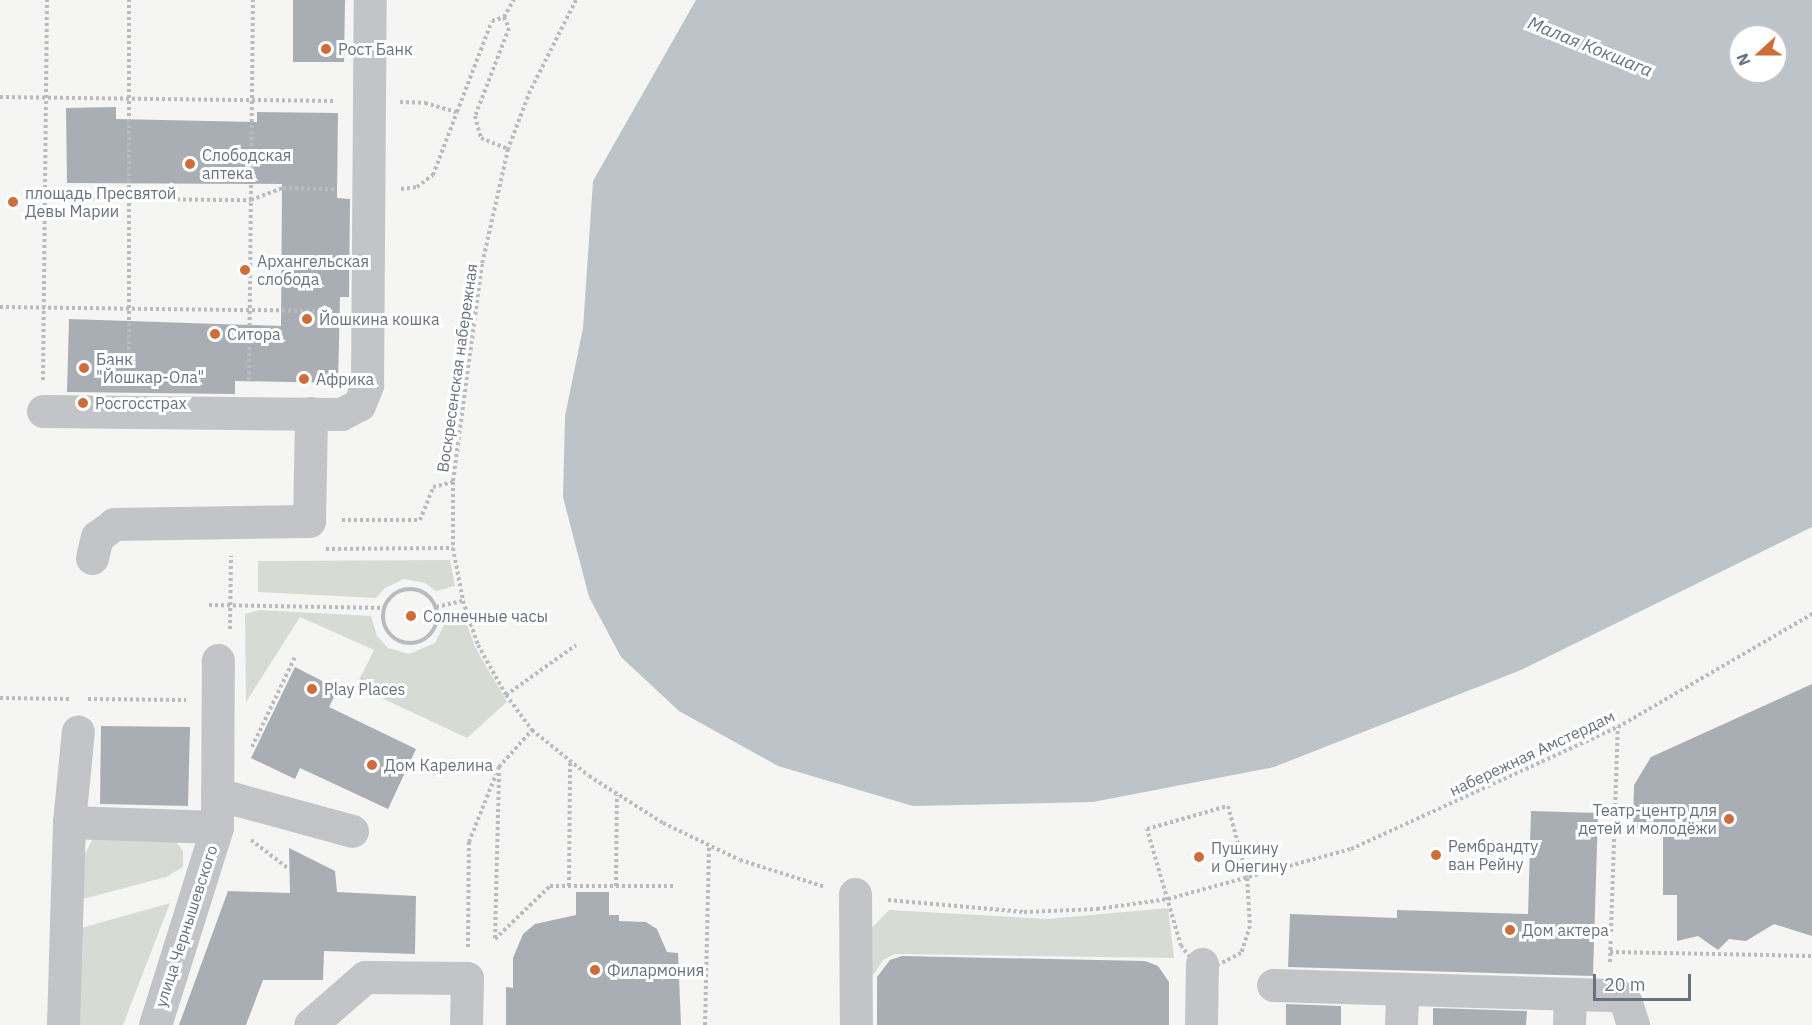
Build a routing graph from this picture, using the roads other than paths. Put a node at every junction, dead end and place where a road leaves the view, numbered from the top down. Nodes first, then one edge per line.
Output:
1 (370, 0) edge
2 (43, 411) road end
3 (311, 413) junction
4 (92, 558) dead end
5 (218, 660) dead end
6 (78, 731) dead end
7 (223, 795) junction
8 (69, 822) junction
9 (230, 831) junction
10 (352, 831) dead end
11 (855, 894) road end
12 (1202, 964) dead end
13 (1273, 985) dead end
14 (1402, 989) junction
15 (1569, 1010) edge
16 (63, 1025) edge
17 (155, 1025) edge
18 (310, 1025) edge
19 (466, 1025) edge
20 (856, 1025) edge
21 (1201, 1025) edge
22 (1401, 1025) edge
23 (1633, 1025) edge

1 - 3 street
2 - 3 street
3 - 4 street
5 - 7 street, улица Чернышевского
6 - 8 street
7 - 9 street, улица Чернышевского
7 - 10 street
8 - 9 street
8 - 16 street
9 - 17 street, улица Чернышевского
11 - 20 street
12 - 21 street
13 - 14 street
14 - 15 street
14 - 22 street
15 - 23 street
18 - 19 street

